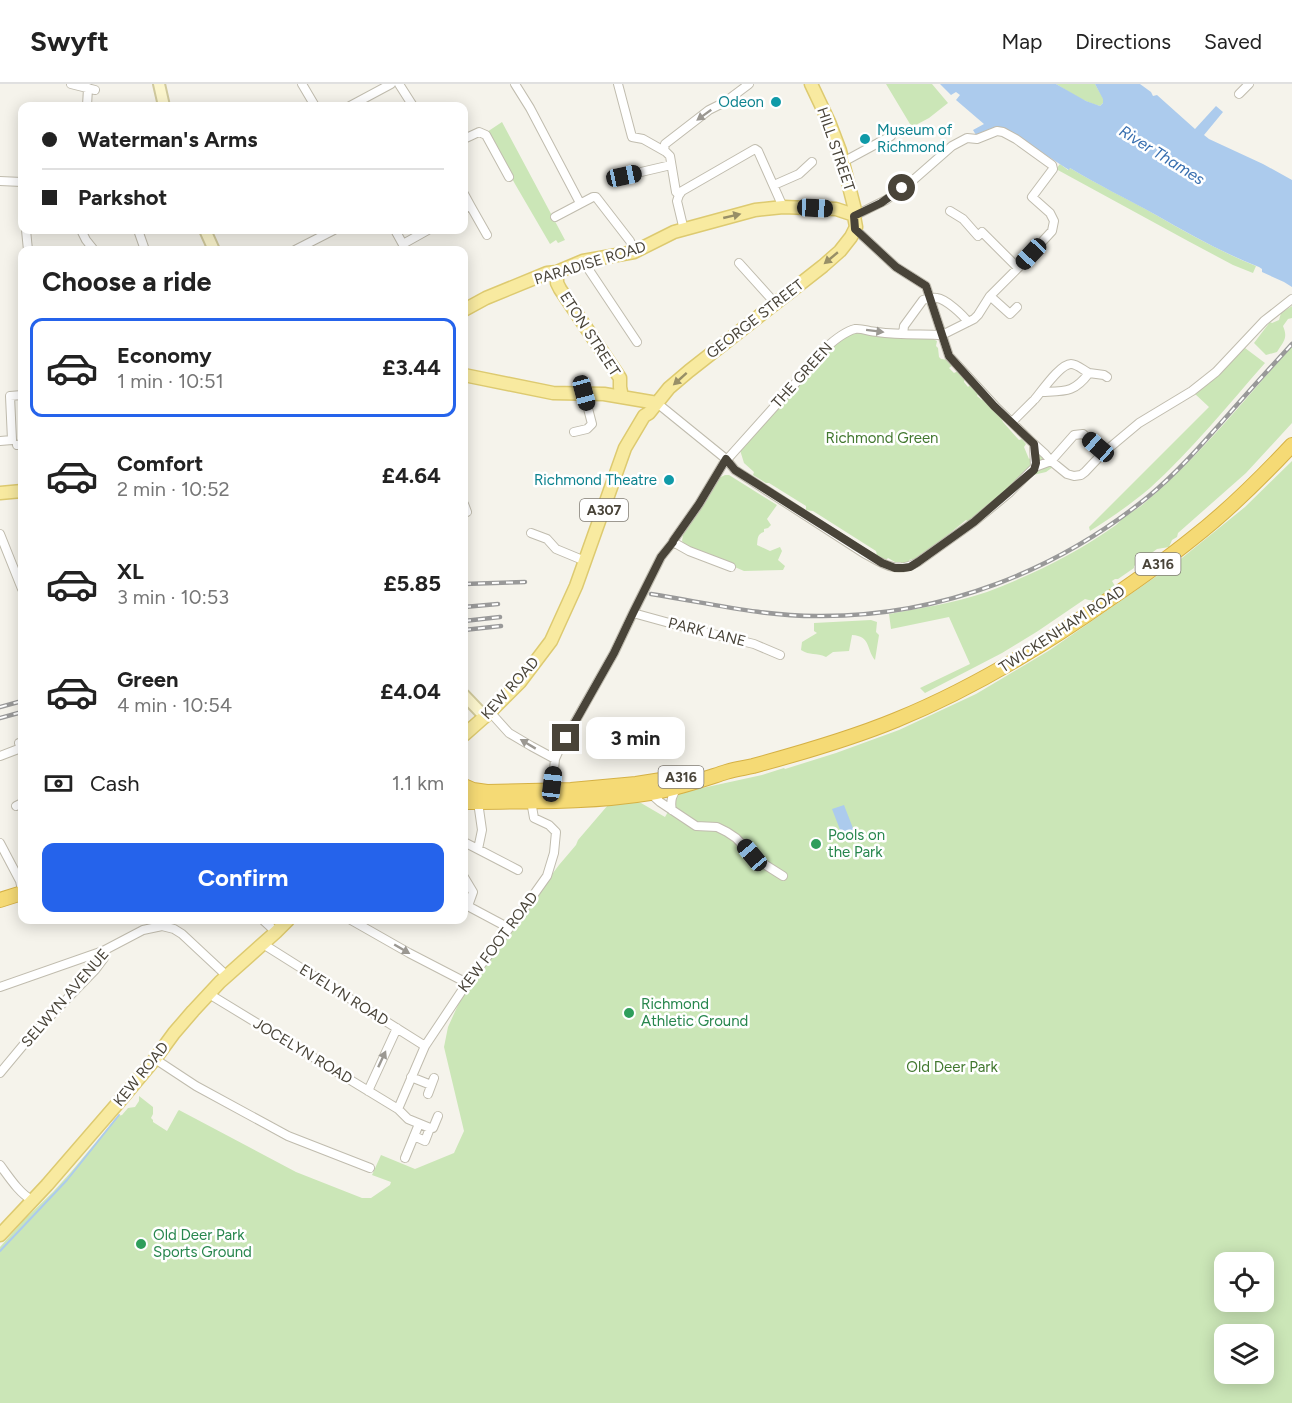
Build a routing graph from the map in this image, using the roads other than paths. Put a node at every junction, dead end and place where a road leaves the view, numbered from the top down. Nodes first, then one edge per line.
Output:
1 (71, 84) edge
2 (159, 84) edge
3 (302, 84) edge
4 (391, 84) edge
5 (399, 84) edge
6 (515, 84) edge
7 (618, 84) edge
8 (749, 84) edge
9 (811, 84) edge
10 (1249, 84) edge
11 (1239, 94) dead end
12 (88, 102) edge
13 (163, 102) edge
14 (313, 102) edge
15 (357, 102) edge
16 (410, 102) edge
17 (891, 136) dead end
18 (468, 137) edge
19 (664, 150) junction
20 (812, 162) dead end
21 (843, 162) junction
22 (671, 165) junction
23 (624, 176) dead end
24 (508, 177) dead end
25 (0, 181) edge
26 (18, 182) edge
27 (774, 185) junction
28 (850, 192) junction
29 (679, 195) junction
30 (580, 203) junction
31 (783, 207) junction
32 (468, 208) edge
33 (836, 209) junction
34 (950, 211) dead end
35 (854, 216) junction
36 (555, 217) dead end
37 (682, 229) junction
38 (855, 229) junction
39 (326, 234) edge
40 (423, 234) edge
41 (487, 236) dead end
42 (303, 246) edge
43 (406, 246) edge
44 (634, 252) junction
45 (583, 261) junction
46 (739, 263) dead end
47 (1018, 268) junction
48 (557, 272) junction
49 (990, 296) junction
50 (931, 299) junction
51 (1292, 299) edge
52 (775, 303) junction
53 (1017, 307) dead end
54 (468, 308) edge
55 (968, 322) junction
56 (903, 334) junction
57 (942, 335) junction
58 (637, 342) dead end
59 (1089, 373) junction
60 (468, 376) edge
61 (1107, 376) dead end
62 (1042, 392) junction
63 (584, 393) junction
64 (18, 395) edge
65 (622, 397) junction
66 (640, 400) junction
67 (657, 403) junction
68 (644, 417) junction
69 (1012, 422) junction
70 (574, 432) dead end
71 (0, 441) edge
72 (1034, 444) junction
73 (1292, 445) edge
74 (1098, 447) dead end
75 (726, 459) junction
76 (1051, 461) junction
77 (1035, 469) junction
78 (18, 491) edge
79 (0, 493) edge
80 (531, 533) dead end
81 (0, 534) edge
82 (673, 542) junction
83 (585, 561) junction
84 (731, 567) dead end
85 (18, 579) edge
86 (633, 613) junction
87 (780, 655) dead end
88 (468, 698) edge
89 (488, 714) junction
90 (468, 732) edge
91 (18, 749) edge
92 (0, 756) edge
93 (555, 759) junction
94 (727, 772) junction
95 (636, 784) junction
96 (680, 787) junction
97 (468, 788) edge
98 (552, 791) junction
99 (651, 793) junction
100 (468, 802) edge
101 (478, 802) junction
102 (527, 807) junction
103 (672, 810) junction
104 (534, 818) junction
105 (0, 843) edge
106 (468, 844) edge
107 (478, 849) junction
108 (518, 870) dead end
109 (783, 876) dead end
110 (18, 877) edge
111 (468, 884) edge
112 (18, 893) edge
113 (0, 900) edge
114 (468, 901) edge
115 (468, 906) edge
116 (267, 924) edge
117 (284, 924) edge
118 (358, 924) edge
119 (508, 928) junction
120 (276, 932) junction
121 (264, 944) junction
122 (103, 951) junction
123 (227, 976) junction
124 (467, 983) junction
125 (0, 987) edge
126 (209, 994) junction
127 (397, 1028) junction
128 (425, 1046) junction
129 (155, 1059) junction
130 (0, 1073) edge
131 (411, 1077) junction
132 (368, 1091) junction
133 (428, 1094) dead end
134 (398, 1109) junction
135 (438, 1116) dead end
136 (419, 1124) junction
137 (430, 1128) junction
138 (414, 1136) junction
139 (405, 1158) dead end
140 (0, 1165) edge
141 (370, 1168) dead end
142 (32, 1200) junction
143 (0, 1235) edge

1 - 12 street
2 - 13 main road
3 - 14 street
4 - 15 street
5 - 16 street
6 - 30 street
7 - 19 street
8 -> 19 street
9 - 21 main road, HILL STREET
10 - 11 street
17 - 21 street
18 - 24 street
19 - 22 street
20 - 27 street
21 - 28 main road, HILL STREET
22 - 23 street
22 - 29 street
25 - 26 street
27 - 29 street
27 - 31 street
28 - 33 main road
28 - 35 main road, HILL STREET
29 - 37 street
30 - 36 street
30 - 44 street
31 - 33 main road, PARADISE ROAD
37 -> 31 main road, PARADISE ROAD
32 - 41 street
33 - 35 main road, PARADISE ROAD
34 - 47 street
35 - 38 main road
35 - 47 street
37 - 44 main road, PARADISE ROAD
38 - 50 street
38 -> 52 main road, GEORGE STREET
39 - 42 street
40 - 43 street
44 - 45 main road, PARADISE ROAD
45 - 48 main road, PARADISE ROAD
45 - 58 street
46 - 52 street
47 - 49 street
48 - 54 main road, PARADISE ROAD
48 - 65 main road, ETON STREET
49 - 53 street
49 - 55 street
50 - 55 street
50 - 56 street
50 - 57 street
51 - 76 street
52 -> 67 main road, GEORGE STREET
55 - 57 street
56 - 57 street, THE GREEN
75 -> 56 street, THE GREEN
57 - 69 street
59 - 61 street
59 - 62 street
59 - 62 street
60 - 63 main road
62 - 69 street
63 - 65 main road
63 - 70 street
64 - 71 street
65 - 66 main road
66 - 67 main road
66 - 68 main road
67 - 68 main road, GEORGE STREET
67 - 75 street
68 - 83 main road, A307
69 - 72 street
72 - 76 street
72 - 77 street
73 - 94 highway, TWICKENHAM ROAD / A316
74 - 76 street
75 - 77 street
75 - 82 street, THE GREEN
76 - 77 street
78 - 79 main road
80 - 83 street
81 - 85 street
82 - 84 street
82 - 86 street, THE GREEN
83 - 89 main road, KEW ROAD / A307
86 - 87 street, PARK LANE
86 - 93 street, THE GREEN
88 - 89 main road
89 - 90 main road, KEW ROAD / A307
93 -> 89 street
91 - 92 street
93 - 98 street
94 - 95 highway, TWICKENHAM ROAD / A316
94 - 96 highway, TWICKENHAM ROAD / A316
95 - 98 highway, TWICKENHAM ROAD / A316
95 - 99 street
96 - 99 highway, TWICKENHAM ROAD / A316
96 - 103 street
97 - 98 highway, TWICKENHAM ROAD / A316
99 - 102 highway, TWICKENHAM ROAD / A316
99 - 103 street
100 - 101 highway, TWICKENHAM ROAD / A316
101 - 102 highway, TWICKENHAM ROAD / A316
101 - 107 street
102 - 104 street
102 - 104 street
103 - 109 street
104 - 119 street, KEW FOOT ROAD
105 - 110 street
106 - 107 street
107 - 108 street
111 - 114 street
112 - 113 highway
115 - 119 street
116 - 120 street
117 - 120 main road, KEW ROAD
118 -> 124 street
119 - 124 street, KEW FOOT ROAD
120 - 121 main road, KEW ROAD
121 - 123 main road, KEW ROAD
121 - 127 street, EVELYN ROAD
122 - 123 street, SELWYN AVENUE
122 - 125 street
122 - 130 street, SELWYN AVENUE
123 - 126 main road, KEW ROAD
124 - 128 street, KEW FOOT ROAD
126 - 129 main road, KEW ROAD
126 - 132 street, JOCELYN ROAD
127 - 128 street, EVELYN ROAD
132 -> 127 street
128 - 131 street, KEW FOOT ROAD
129 - 141 street
129 - 142 main road, KEW ROAD
131 - 133 street
131 - 134 street, KEW FOOT ROAD
132 - 134 street, JOCELYN ROAD
134 - 136 street, JOCELYN ROAD
135 - 137 street
136 - 137 street, JOCELYN ROAD
136 - 138 street
137 - 138 street
138 - 139 street
140 - 142 street
142 - 143 main road, KEW ROAD

